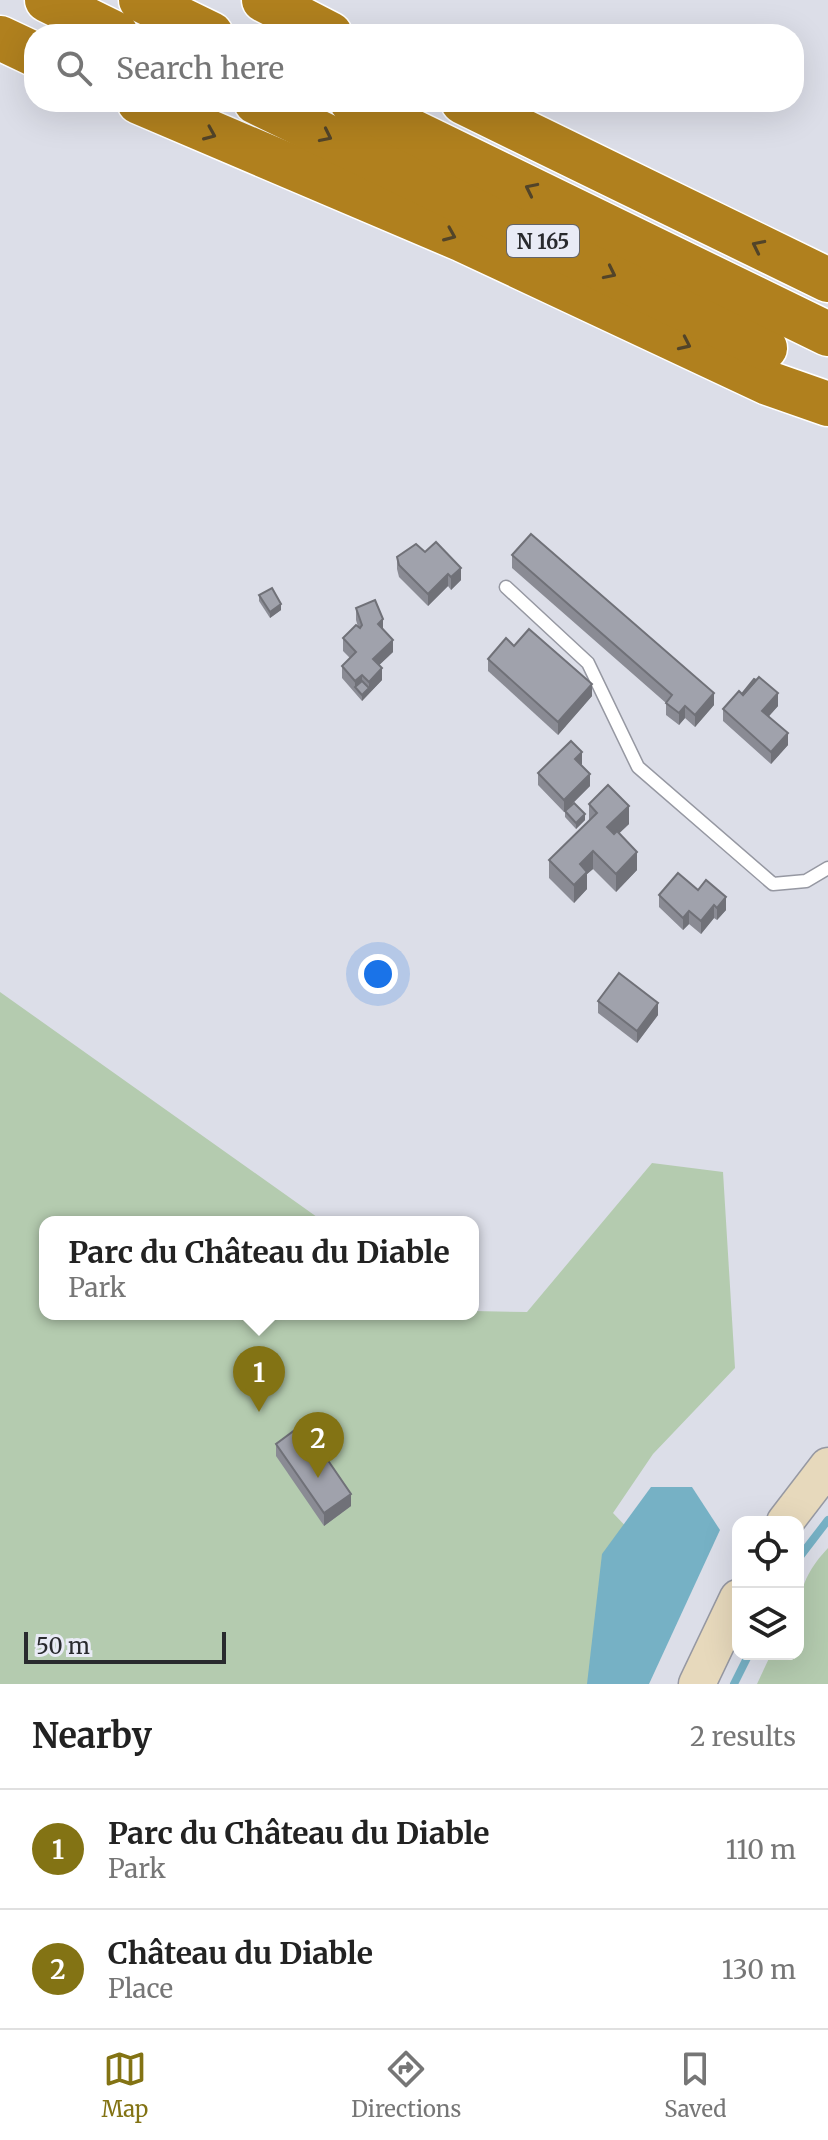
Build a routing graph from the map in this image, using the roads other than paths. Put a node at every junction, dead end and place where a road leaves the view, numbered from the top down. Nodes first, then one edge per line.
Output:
1 (47, 0) edge
2 (141, 0) edge
3 (264, 0) edge
4 (96, 24) edge
5 (190, 24) edge
6 (311, 24) edge
7 (0, 38) edge
8 (24, 49) edge
9 (162, 112) edge
10 (277, 112) edge
11 (373, 112) edge
12 (484, 112) edge
13 (828, 280) edge
14 (828, 334) edge
15 (828, 384) edge
16 (828, 404) edge
17 (506, 587) dead end
18 (828, 868) edge
19 (828, 1466) edge
20 (790, 1516) edge
21 (732, 1611) edge
22 (697, 1684) edge

1 - 4 highway
2 - 5 highway
3 - 6 highway
7 - 8 highway
9 -> 16 highway
10 -> 15 highway, N 165
14 -> 11 highway, N 165
13 -> 12 highway
17 - 18 lane
19 - 20 street
21 - 22 street

